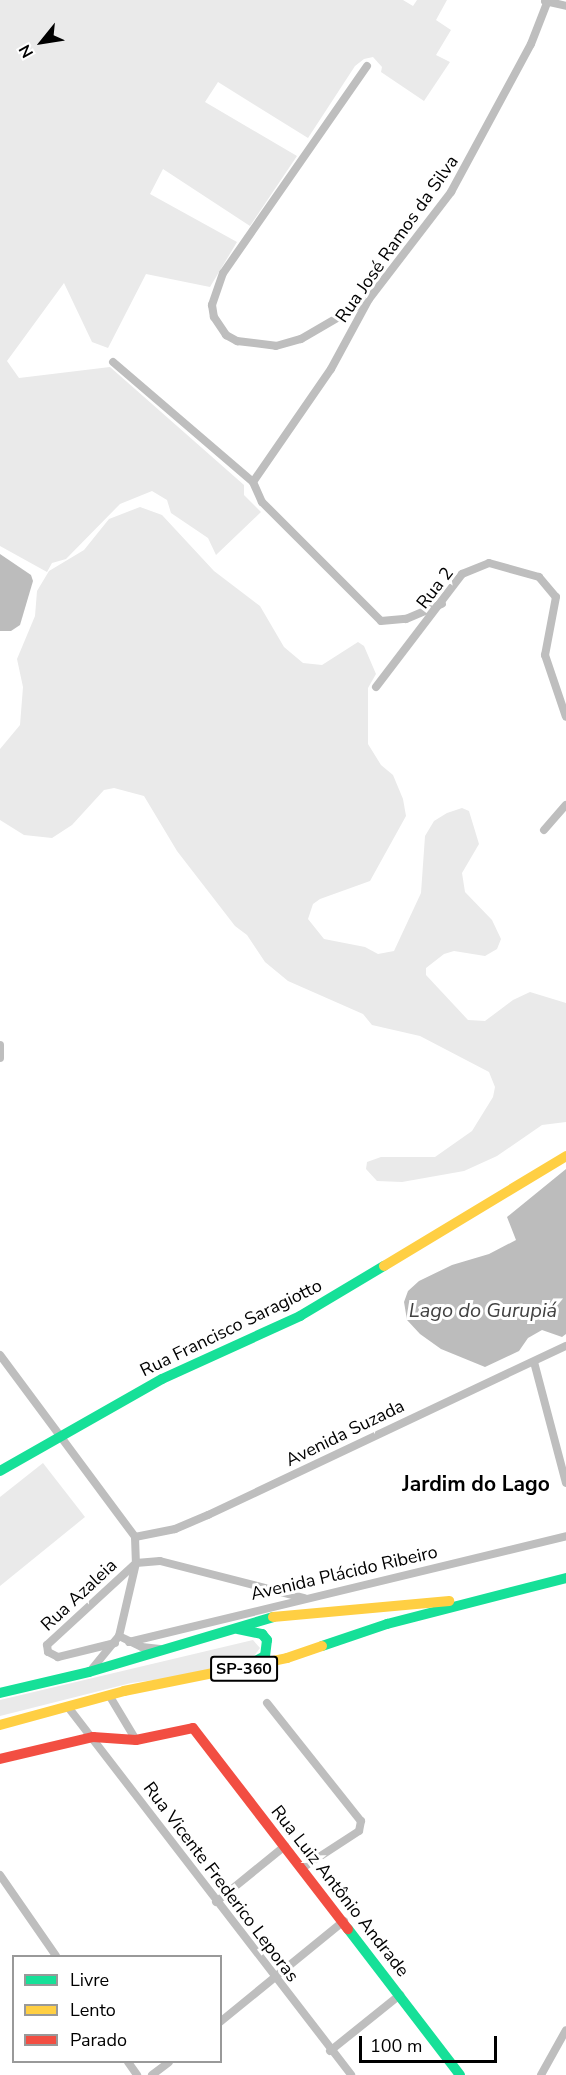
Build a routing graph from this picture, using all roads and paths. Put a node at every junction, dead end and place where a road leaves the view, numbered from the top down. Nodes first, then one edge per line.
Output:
1 (545, 1) edge
2 (566, 6) edge
3 (367, 66) dead end
4 (369, 300) junction
5 (113, 362) dead end
6 (253, 482) junction
7 (442, 604) junction
8 (376, 687) dead end
9 (566, 717) edge
10 (566, 805) edge
11 (544, 830) dead end
12 (0, 1045) edge
13 (0, 1058) edge
14 (566, 1156) edge
15 (566, 1346) edge
16 (0, 1355) edge
17 (534, 1362) junction
18 (61, 1433) junction
19 (0, 1471) edge
20 (566, 1483) edge
21 (566, 1536) edge
22 (135, 1537) junction
23 (136, 1563) junction
24 (566, 1578) edge
25 (304, 1598) junction
26 (483, 1598) junction
27 (234, 1628) junction
28 (118, 1639) junction
29 (129, 1642) junction
30 (163, 1649) junction
31 (235, 1671) junction
32 (88, 1672) junction
33 (0, 1693) edge
34 (109, 1695) junction
35 (267, 1703) dead end
36 (68, 1707) junction
37 (0, 1725) edge
38 (93, 1737) junction
39 (136, 1740) junction
40 (0, 1759) edge
41 (285, 1846) junction
42 (302, 1868) junction
43 (0, 1875) edge
44 (216, 1902) junction
45 (344, 1922) junction
46 (55, 1955) edge
47 (275, 1980) junction
48 (400, 1995) junction
49 (222, 2020) edge
50 (566, 2030) edge
51 (330, 2052) junction
52 (167, 2063) edge
53 (152, 2075) edge
54 (351, 2075) edge
55 (460, 2075) edge
56 (541, 2075) edge

1 - 2 street
1 - 4 street, Rua José Ramos da Silva
3 - 4 street
4 - 6 street, Rua José Ramos da Silva
5 - 6 street
6 - 7 street
7 - 8 street, Rua 2
7 - 9 street, Rua 2
10 - 11 street
12 - 13 street
14 - 18 street, Rua Francisco Saragiotto
15 - 17 street, Avenida Suzada
16 - 18 street
17 - 20 street
17 - 22 street, Avenida Suzada
18 - 19 street, Rua Francisco Saragiotto
18 - 22 street
21 - 25 street, Avenida Plácido Ribeiro
22 - 23 street
23 - 25 street
23 - 28 street
23 - 28 street, Rua Azaleia
24 - 26 street, SP-360
25 - 29 street, Avenida Plácido Ribeiro
26 - 27 street, SP-360
26 - 31 street, SP-360
27 - 30 street, SP-360
27 - 31 street
28 - 29 street
28 - 32 street
29 - 30 street
30 - 32 street, SP-360
31 - 34 street, SP-360
32 - 33 street, SP-360
34 - 36 street, SP-360
34 - 39 street
35 - 42 street
36 - 37 street, SP-360
36 - 38 street, Rua Vicente Frederico Leporas
38 - 39 street
38 - 40 street
38 - 44 street, Rua Vicente Frederico Leporas
39 - 41 street, Rua Luiz Antônio Andrade
41 - 42 street, Rua Luiz Antônio Andrade
41 - 44 street
42 - 45 street, Rua Luiz Antônio Andrade
43 - 46 street
44 - 47 street, Rua Vicente Frederico Leporas
45 - 47 street
45 - 48 street, Rua Luiz Antônio Andrade
47 - 49 street
47 - 51 street, Rua Vicente Frederico Leporas
48 - 51 street
48 - 55 street, Rua Luiz Antônio Andrade
50 - 56 street
51 - 54 street, Rua Vicente Frederico Leporas
52 - 53 street

